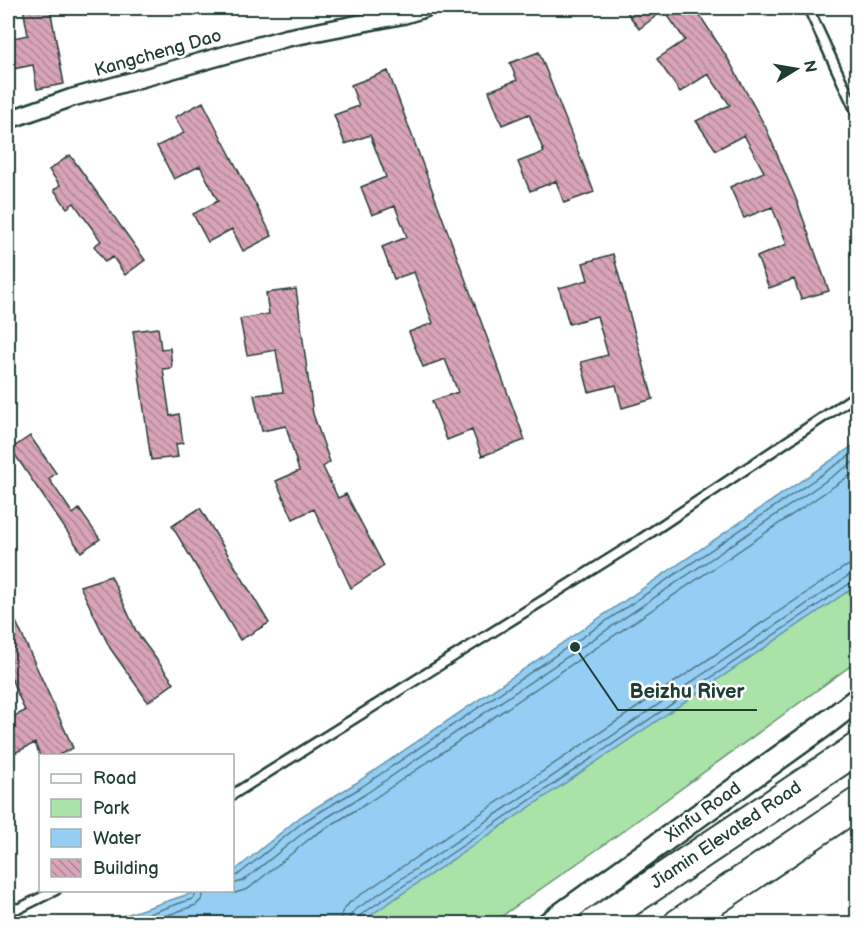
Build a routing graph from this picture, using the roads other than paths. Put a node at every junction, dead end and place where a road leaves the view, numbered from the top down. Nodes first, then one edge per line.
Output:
1 (426, 8) edge
2 (811, 8) edge
3 (858, 117) edge
4 (8, 120) edge
5 (858, 394) edge
6 (858, 699) edge
7 (858, 726) edge
8 (858, 748) edge
9 (858, 787) edge
10 (234, 794) edge
11 (858, 803) edge
12 (727, 835) junction
13 (665, 839) junction
14 (54, 892) edge
15 (8, 909) edge
16 (548, 924) edge
17 (590, 924) edge
18 (595, 924) edge
19 (669, 924) edge
20 (679, 924) edge

1 - 4 street, Kangcheng Dao
2 - 3 lane
5 - 10 lane
6 - 13 main road, Xinfu Road
7 - 12 highway
8 - 12 highway, Jiamin Elevated Road
9 - 19 main road
11 - 20 highway
12 - 18 highway, Jiamin Elevated Road
13 - 16 main road, Xinfu Road
13 - 17 main road
14 - 15 lane

